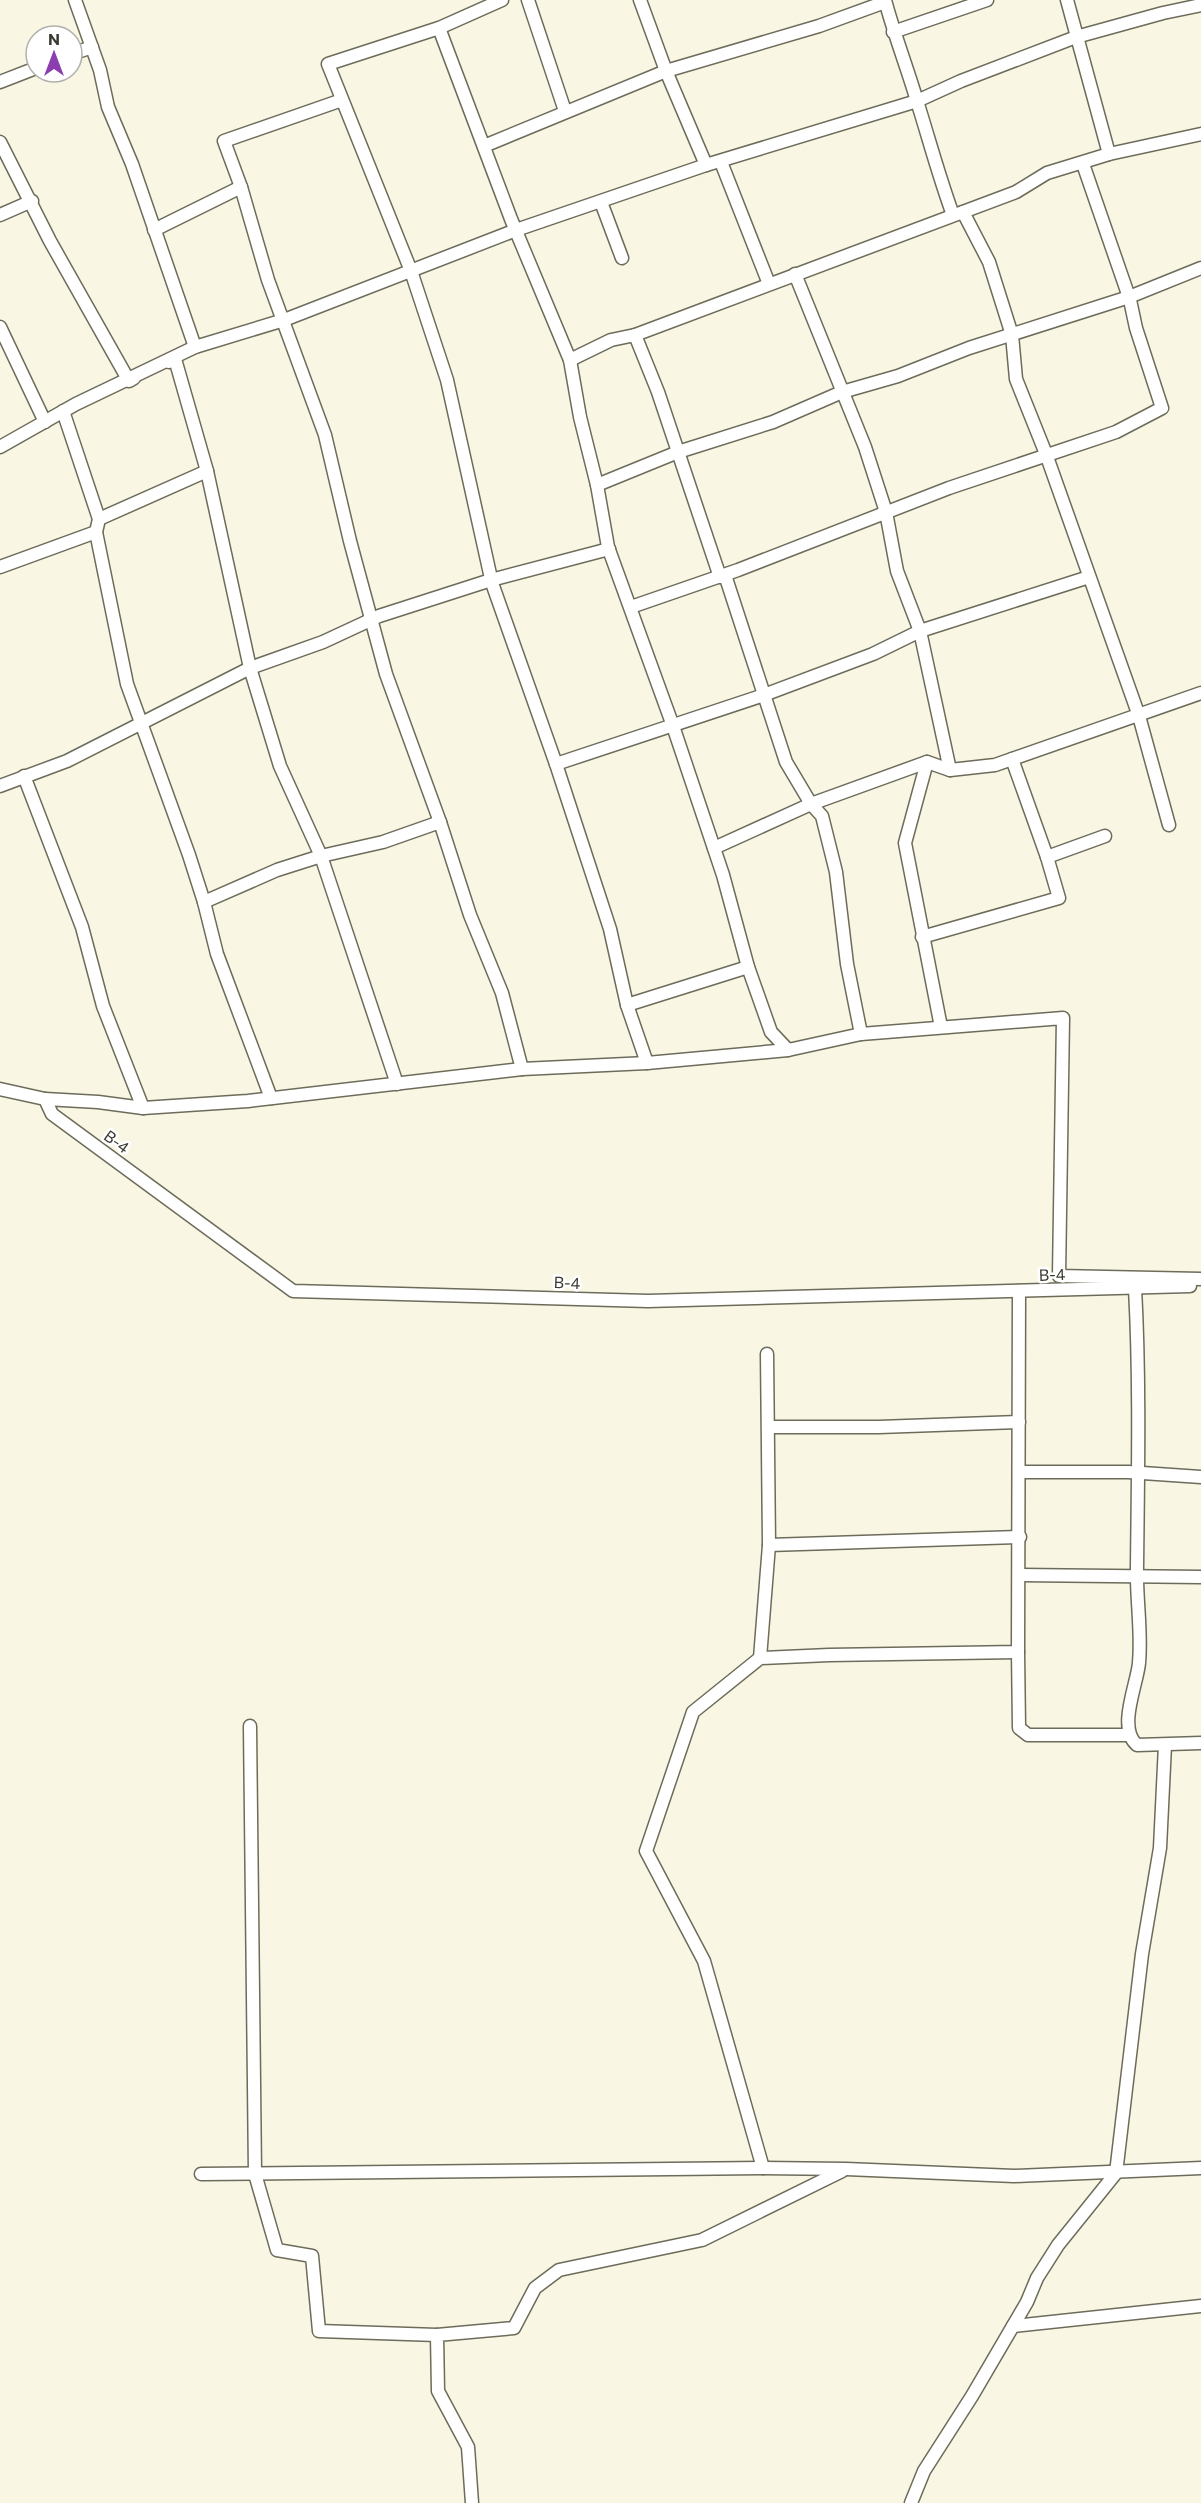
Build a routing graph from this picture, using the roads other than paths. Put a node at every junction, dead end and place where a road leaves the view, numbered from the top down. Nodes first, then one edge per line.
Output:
1 (75, 0) edge
2 (501, 0) edge
3 (528, 0) edge
4 (640, 0) edge
5 (987, 0) edge
6 (1067, 0) edge
7 (885, 1) edge
8 (1201, 5) edge
9 (439, 28) junction
10 (893, 32) junction
11 (1076, 37) junction
12 (92, 47) junction
13 (84, 50) edge
14 (666, 71) junction
15 (24, 73) edge
16 (0, 82) edge
17 (342, 100) junction
18 (917, 101) junction
19 (565, 111) junction
20 (1201, 134) edge
21 (0, 142) edge
22 (484, 146) junction
23 (1109, 154) junction
24 (721, 162) junction
25 (1083, 164) junction
26 (706, 165) junction
27 (241, 187) junction
28 (32, 201) junction
29 (601, 202) junction
30 (958, 213) junction
31 (0, 215) edge
32 (154, 230) junction
33 (516, 230) junction
34 (621, 258) dead end
35 (1201, 268) edge
36 (411, 271) junction
37 (795, 274) junction
38 (770, 284) junction
39 (1129, 297) junction
40 (284, 320) junction
41 (0, 327) edge
42 (635, 335) junction
43 (1012, 335) junction
44 (195, 347) junction
45 (570, 360) junction
46 (129, 381) junction
47 (842, 392) junction
48 (63, 411) junction
49 (45, 422) junction
50 (0, 447) edge
51 (678, 453) junction
52 (1046, 454) junction
53 (207, 471) junction
54 (597, 485) junction
55 (886, 512) junction
56 (99, 519) junction
57 (96, 532) junction
58 (609, 549) junction
59 (0, 567) edge
60 (723, 576) junction
61 (1089, 577) junction
62 (491, 580) junction
63 (631, 607) junction
64 (371, 621) junction
65 (920, 631) junction
66 (250, 668) junction
67 (1201, 693) edge
68 (764, 695) junction
69 (1138, 716) junction
70 (142, 724) junction
71 (673, 726) junction
72 (1012, 759) junction
73 (927, 762) junction
74 (556, 764) junction
75 (950, 770) junction
76 (24, 776) junction
77 (0, 786) edge
78 (811, 804) junction
79 (440, 822) junction
80 (1169, 825) dead end
81 (1105, 836) dead end
82 (714, 848) junction
83 (321, 856) junction
84 (1047, 857) junction
85 (204, 902) junction
86 (922, 937) junction
87 (748, 967) junction
88 (627, 1005) junction
89 (941, 1027) junction
90 (861, 1034) junction
91 (789, 1050) junction
92 (647, 1063) junction
93 (522, 1069) junction
94 (397, 1084) junction
95 (0, 1089) edge
96 (271, 1098) junction
97 (45, 1099) junction
98 (143, 1108) junction
99 (1201, 1279) edge
100 (1201, 1286) edge
101 (1135, 1288) junction
102 (1019, 1291) junction
103 (767, 1354) dead end
104 (1019, 1422) junction
105 (769, 1427) junction
106 (1019, 1472) junction
107 (1138, 1473) junction
108 (1201, 1477) edge
109 (1020, 1537) junction
110 (769, 1545) junction
111 (1020, 1575) junction
112 (1137, 1576) junction
113 (1201, 1577) edge
114 (1018, 1652) junction
115 (759, 1658) junction
116 (250, 1726) dead end
117 (1129, 1734) junction
118 (1201, 1743) edge
119 (1165, 1745) junction
120 (764, 2168) junction
121 (846, 2169) junction
122 (1201, 2169) edge
123 (1116, 2173) junction
124 (201, 2174) dead end
125 (255, 2174) junction
126 (1201, 2306) edge
127 (1013, 2326) junction
128 (437, 2335) junction
129 (472, 2503) edge
130 (911, 2503) edge

1 - 12 street
2 - 9 street
3 - 19 street
4 - 14 street
5 - 10 street
6 - 11 street
7 - 10 street
7 - 14 street
8 - 11 street
9 - 17 street
9 - 22 street
10 - 18 street
11 - 18 street
11 - 23 street
12 - 13 street
12 - 32 street
14 - 19 street
14 - 26 street
15 - 16 street
17 - 27 street
17 - 36 street
18 - 24 street
18 - 30 street
19 - 22 street
20 - 23 street
21 - 28 street
22 - 33 street
23 - 25 street
24 - 26 street
24 - 38 street
25 - 30 street
25 - 39 street
26 - 29 street
27 - 32 street
27 - 40 street
28 - 31 street
28 - 46 street
29 - 33 street
29 - 34 street
30 - 37 street
30 - 43 street
32 - 44 street
33 - 36 street
33 - 45 street
35 - 39 street
36 - 40 street
36 - 62 street
37 - 38 street
37 - 47 street
38 - 42 street
39 - 43 street
39 - 52 street
40 - 44 street
40 - 64 street
41 - 49 street
42 - 45 street
42 - 51 street
43 - 47 street
43 - 52 street
44 - 46 street
45 - 54 street
46 - 48 street
46 - 53 street
47 - 51 street
47 - 55 street
48 - 49 street
48 - 56 street
49 - 50 street
51 - 54 street
51 - 60 street
52 - 55 street
52 - 61 street
53 - 56 street
53 - 66 street
54 - 58 street
55 - 60 street
55 - 65 street
56 - 57 street
57 - 59 street
57 - 70 street
58 - 62 street
58 - 63 street
60 - 63 street
60 - 68 street
61 - 65 street
61 - 69 street
62 - 64 street
62 - 74 street
63 - 71 street
64 - 66 street
64 - 79 street
65 - 68 street
65 - 75 street
66 - 70 street
66 - 83 street
67 - 69 street
68 - 71 street
68 - 78 street
69 - 72 street
69 - 80 street
70 - 76 street
70 - 85 street
71 - 74 street
71 - 82 street
72 - 75 street
72 - 84 street
73 - 75 street
73 - 78 street
73 - 86 street
74 - 88 street
76 - 77 street
76 - 98 street
78 - 82 street
78 - 90 street
79 - 83 street
79 - 93 street
81 - 84 street
82 - 87 street
83 - 85 street
83 - 94 street
84 - 86 street
85 - 96 street
86 - 89 street
87 - 88 street
87 - 91 street
88 - 92 street
89 - 90 street
89 - 99 street
90 - 91 street
91 - 92 street
92 - 93 street
93 - 94 street
94 - 96 street
95 - 97 street
96 - 98 street
97 - 98 street
97 - 102 street, B-4
100 - 101 street, B-4
101 - 102 street, B-4
101 - 107 street
102 - 104 street
103 - 105 street
104 - 105 street
104 - 106 street
105 - 110 street
106 - 107 street
106 - 109 street
107 - 108 street
107 - 112 street
109 - 110 street
109 - 111 street
110 - 115 street
111 - 112 street
111 - 114 street
112 - 113 street
112 - 117 street
114 - 115 street
114 - 117 street
115 - 120 street
116 - 125 street
117 - 119 street
118 - 119 street
119 - 123 street
120 - 121 street
120 - 125 street
121 - 123 street
121 - 128 street
122 - 123 street
123 - 127 street
124 - 125 street
125 - 128 street
126 - 127 street
127 - 130 street
128 - 129 street

